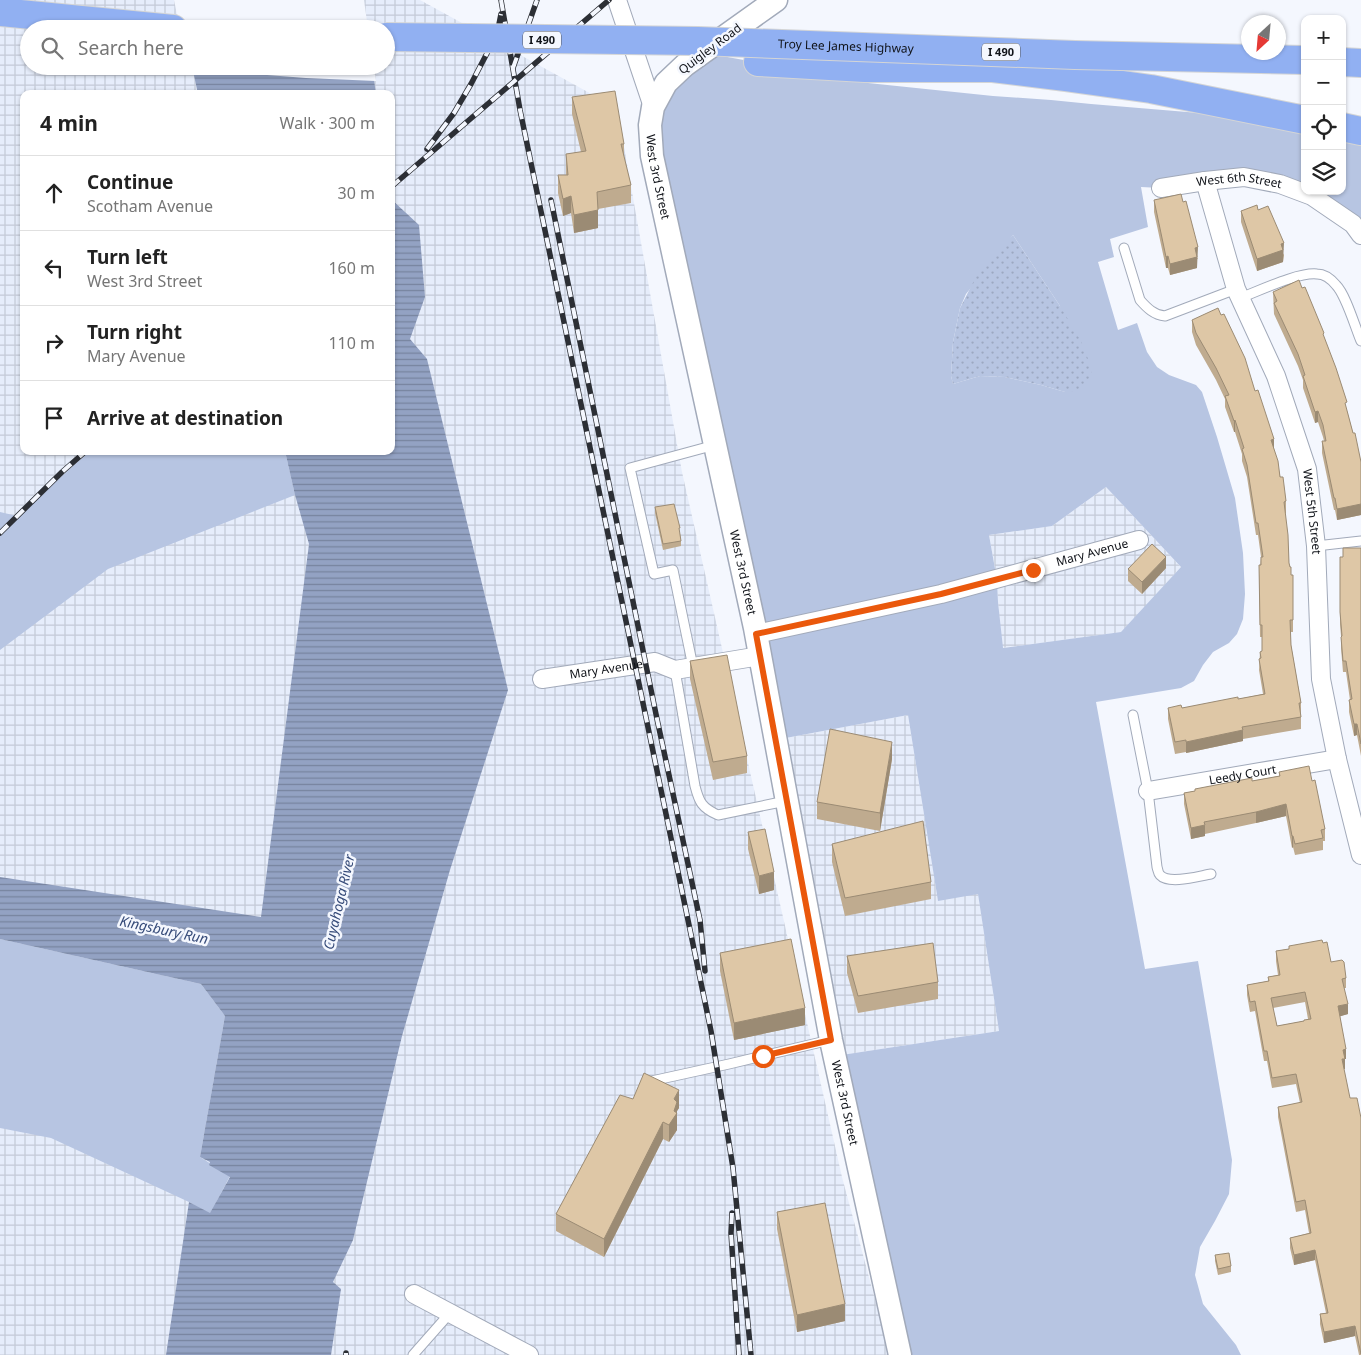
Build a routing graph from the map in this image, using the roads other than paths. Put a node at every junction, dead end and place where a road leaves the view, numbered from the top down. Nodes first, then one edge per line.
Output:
1 (617, 0) edge
2 (776, 0) edge
3 (0, 12) edge
4 (81, 20) edge
5 (395, 37) edge
6 (698, 41) junction
7 (1301, 60) edge
8 (1346, 62) edge
9 (1361, 63) edge
10 (654, 107) junction
11 (1301, 119) edge
12 (1346, 128) edge
13 (1361, 131) edge
14 (1205, 181) junction
15 (1161, 188) dead end
16 (1361, 235) edge
17 (1124, 248) dead end
18 (1238, 293) junction
19 (1361, 341) edge
20 (715, 445) junction
21 (1138, 540) dead end
22 (1361, 541) edge
23 (1316, 546) junction
24 (758, 645) junction
25 (693, 667) junction
26 (675, 670) junction
27 (542, 679) dead end
28 (1134, 715) dead end
29 (1337, 759) junction
30 (1148, 790) junction
31 (786, 801) junction
32 (1361, 855) edge
33 (1211, 874) dead end
34 (831, 1040) junction
35 (645, 1082) edge
36 (414, 1294) dead end
37 (450, 1313) junction
38 (412, 1355) edge
39 (529, 1355) edge
40 (900, 1355) edge

1 - 10 street, West 3rd Street
2 - 10 street, Quigley Road
3 - 4 highway
5 - 6 highway, Troy Lee James Highway / I 490, bridge
6 - 7 highway, Troy Lee James Highway / I 490, bridge
6 - 11 highway, bridge
8 - 9 highway
10 - 20 street, West 3rd Street
12 - 13 highway
14 - 15 street, West 6th Street
14 - 16 street, West 6th Street
14 - 18 street, West 5th Street
17 - 18 lane
18 - 19 lane
18 - 23 street, West 5th Street
20 - 24 street, West 3rd Street
20 - 25 lane
21 - 24 street, Mary Avenue
22 - 23 lane
23 - 29 street, West 5th Street
24 - 25 street, Mary Avenue
24 - 31 street, West 3rd Street
25 - 26 street, Mary Avenue
26 - 27 street, Mary Avenue
26 - 31 lane
28 - 30 lane
29 - 30 street, Leedy Court
29 - 32 street, West 5th Street
30 - 33 lane
31 - 34 street, West 3rd Street
34 - 35 lane
34 - 40 street, West 3rd Street
36 - 37 street
37 - 38 lane
37 - 39 street

